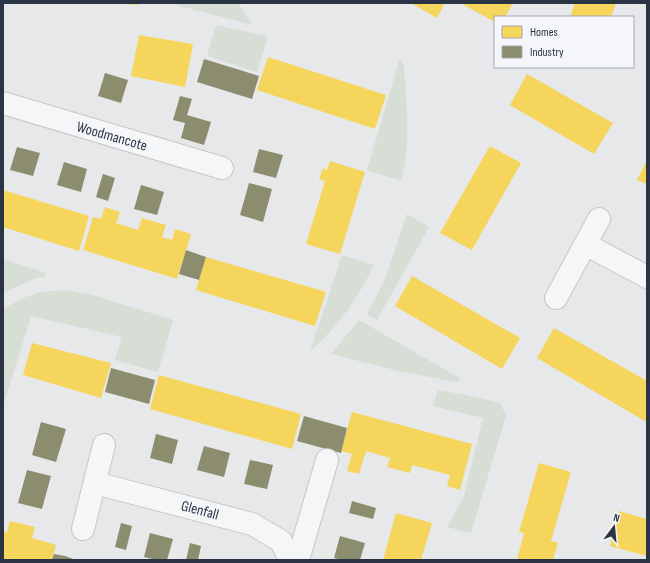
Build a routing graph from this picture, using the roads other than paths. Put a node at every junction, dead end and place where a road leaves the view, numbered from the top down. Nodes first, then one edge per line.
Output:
1 (3, 103) edge
2 (222, 168) dead end
3 (599, 219) dead end
4 (585, 244) junction
5 (647, 277) edge
6 (556, 298) dead end
7 (104, 445) dead end
8 (327, 460) dead end
9 (95, 483) junction
10 (83, 529) dead end
11 (290, 560) edge
12 (298, 560) edge

1 - 2 street, Woodmancote
3 - 4 street
4 - 5 street
4 - 6 street
7 - 9 street
8 - 12 street
9 - 10 street
9 - 11 street, Glenfall

